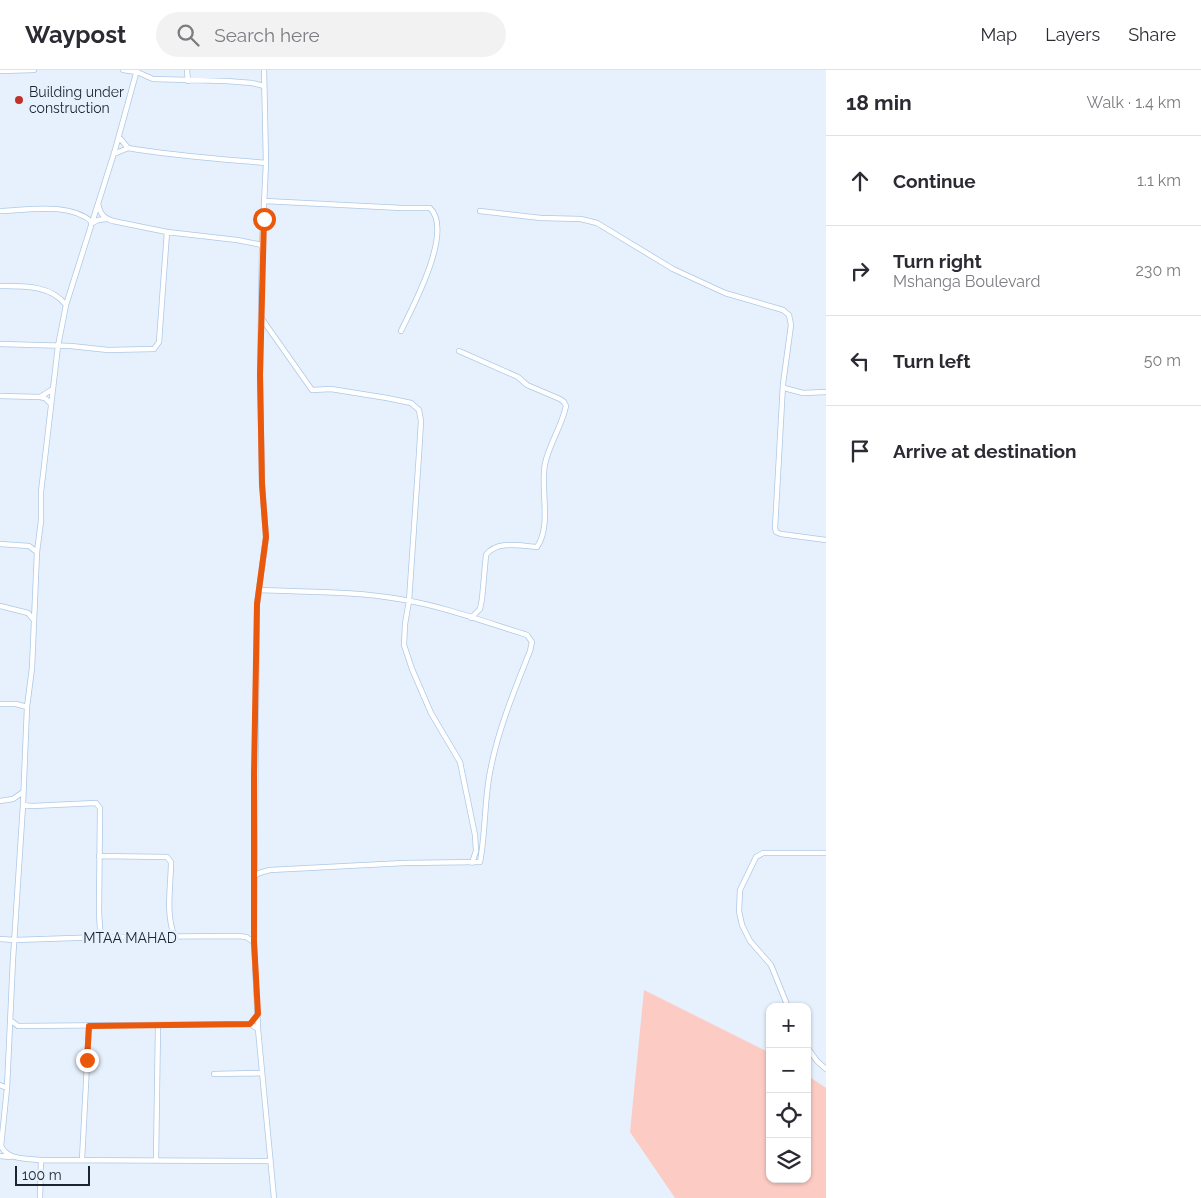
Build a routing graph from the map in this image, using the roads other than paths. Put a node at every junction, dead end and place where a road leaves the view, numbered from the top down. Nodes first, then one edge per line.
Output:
1 (34, 70) edge
2 (123, 70) edge
3 (187, 70) edge
4 (264, 70) edge
5 (0, 71) edge
6 (137, 71) edge
7 (188, 81) junction
8 (264, 86) junction
9 (119, 137) junction
10 (128, 148) junction
11 (114, 154) junction
12 (266, 163) junction
13 (265, 201) junction
14 (98, 202) junction
15 (0, 211) edge
16 (480, 211) dead end
17 (106, 219) junction
18 (92, 222) junction
19 (167, 232) junction
20 (262, 237) junction
21 (252, 243) junction
22 (262, 245) junction
23 (0, 286) edge
24 (66, 305) junction
25 (262, 319) junction
26 (401, 331) dead end
27 (0, 344) edge
28 (58, 346) junction
29 (459, 351) dead end
30 (784, 388) junction
31 (53, 389) junction
32 (826, 392) edge
33 (0, 396) edge
34 (40, 396) junction
35 (51, 404) junction
36 (826, 540) edge
37 (0, 544) edge
38 (37, 552) junction
39 (259, 590) junction
40 (409, 601) junction
41 (417, 603) junction
42 (0, 606) edge
43 (407, 609) junction
44 (480, 609) junction
45 (35, 610) junction
46 (28, 613) junction
47 (471, 618) junction
48 (34, 620) junction
49 (484, 622) junction
50 (29, 698) junction
51 (0, 704) edge
52 (20, 705) junction
53 (27, 707) junction
54 (23, 792) junction
55 (13, 799) junction
56 (0, 801) edge
57 (23, 806) junction
58 (826, 853) edge
59 (99, 856) junction
60 (472, 863) junction
61 (255, 876) junction
62 (254, 929) junction
63 (104, 937) junction
64 (175, 937) junction
65 (246, 937) junction
66 (0, 939) edge
67 (15, 940) junction
68 (254, 942) junction
69 (786, 1003) edge
70 (258, 1014) junction
71 (10, 1020) junction
72 (250, 1024) junction
73 (18, 1026) junction
74 (89, 1026) junction
75 (158, 1026) junction
76 (258, 1029) junction
77 (10, 1033) junction
78 (808, 1048) edge
79 (826, 1069) edge
80 (262, 1073) junction
81 (214, 1074) dead end
82 (0, 1085) edge
83 (7, 1088) junction
84 (0, 1146) edge
85 (0, 1156) edge
86 (11, 1157) junction
87 (41, 1160) junction
88 (82, 1160) junction
89 (156, 1160) junction
90 (270, 1161) junction
91 (40, 1198) edge
92 (274, 1198) edge

1 - 5 street
2 - 6 street
3 - 7 street
4 - 8 street
6 - 7 street
6 - 9 street
7 - 8 street
8 - 12 street
9 - 10 street
9 - 11 street
10 - 11 street
10 - 12 street
11 - 14 street
12 - 13 street
13 - 20 street
13 - 26 street
14 - 17 street
14 - 18 street
15 - 18 street
16 - 30 street
17 - 18 street
17 - 19 street
18 - 24 street
19 - 21 street
19 - 28 street
20 - 21 street
20 - 22 street
21 - 22 street
22 - 25 street
23 - 24 street
24 - 28 street
25 - 39 street
25 - 40 street
27 - 28 street
28 - 31 street
29 - 44 street
30 - 32 street
30 - 36 street
31 - 34 street
31 - 35 street
33 - 34 street
34 - 35 street
35 - 38 street
37 - 38 street
38 - 45 street
39 - 40 street
39 - 61 street
40 - 41 street
40 - 43 street
41 - 43 street
41 - 47 street
42 - 46 street
43 - 60 street
44 - 47 street
44 - 49 street
45 - 46 street
45 - 48 street
46 - 48 street
47 - 49 street
48 - 50 street
49 - 60 street
50 - 52 street
50 - 53 street
51 - 52 street
52 - 53 street
53 - 54 street
54 - 55 street
54 - 57 street
55 - 56 street
55 - 57 street
57 - 59 street
57 - 67 street
58 - 69 street
59 - 63 street
59 - 64 street
60 - 61 street
61 - 62 street
62 - 65 street
62 - 68 street
63 - 64 street, MTAA MAHAD
63 - 67 street, MTAA MAHAD
64 - 65 street, MTAA MAHAD
65 - 68 street
66 - 67 street, MTAA MAHAD
67 - 71 street
68 - 70 street
70 - 72 street
70 - 76 street
71 - 73 street
71 - 77 street
72 - 75 street
72 - 76 street
73 - 74 street
73 - 77 street
74 - 75 street
74 - 88 street
75 - 89 street
76 - 80 street
77 - 83 street
78 - 79 street
80 - 81 street
80 - 90 street
82 - 83 street
83 - 84 street
84 - 86 street
85 - 86 street
86 - 87 street
87 - 88 street
87 - 91 street
88 - 89 street
89 - 90 street
90 - 92 street

